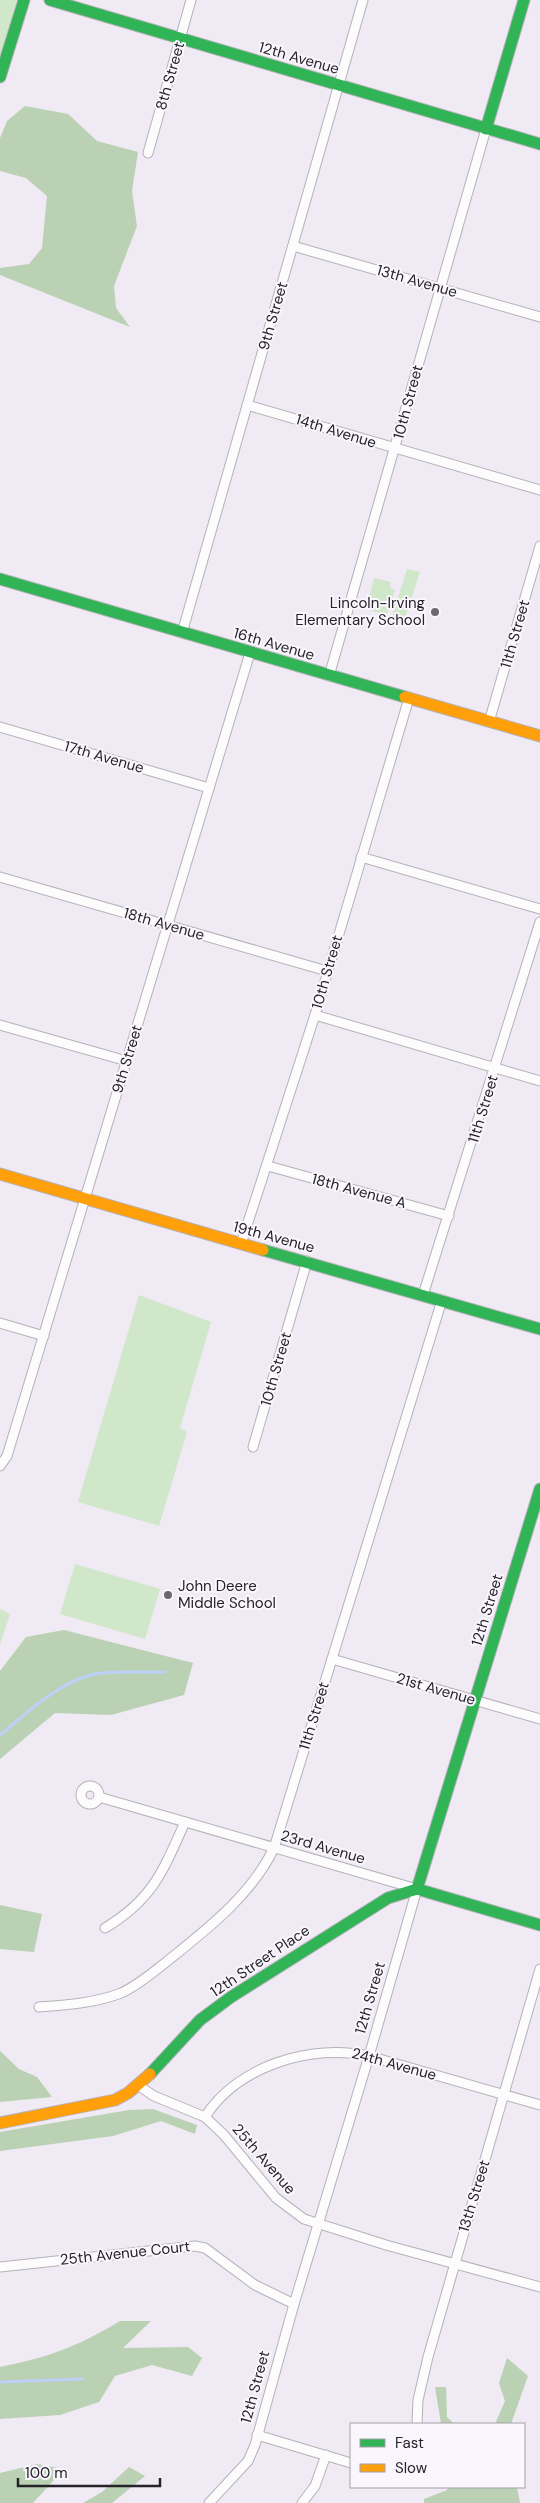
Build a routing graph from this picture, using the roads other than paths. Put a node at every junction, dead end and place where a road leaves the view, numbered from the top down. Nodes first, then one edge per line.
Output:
1 (24, 0) edge
2 (50, 0) edge
3 (191, 0) edge
4 (363, 0) edge
5 (524, 0) edge
6 (180, 40) junction
7 (0, 77) edge
8 (338, 85) junction
9 (486, 129) junction
10 (540, 144) edge
11 (148, 153) dead end
12 (294, 246) junction
13 (441, 288) junction
14 (540, 317) edge
15 (247, 405) junction
16 (395, 449) junction
17 (540, 490) edge
18 (540, 546) edge
19 (0, 579) edge
20 (182, 633) junction
21 (250, 652) junction
22 (329, 676) junction
23 (409, 698) junction
24 (489, 722) junction
25 (0, 727) edge
26 (540, 736) edge
27 (209, 788) junction
28 (361, 857) junction
29 (0, 877) edge
30 (540, 909) edge
31 (540, 922) edge
32 (168, 925) junction
33 (327, 971) junction
34 (315, 1015) junction
35 (0, 1024) edge
36 (126, 1061) junction
37 (496, 1067) junction
38 (540, 1081) edge
39 (268, 1166) junction
40 (0, 1174) edge
41 (85, 1198) junction
42 (449, 1216) junction
43 (242, 1244) junction
44 (307, 1261) junction
45 (423, 1295) junction
46 (442, 1300) junction
47 (0, 1323) edge
48 (540, 1329) edge
49 (44, 1336) junction
50 (253, 1447) dead end
51 (0, 1465) edge
52 (540, 1489) edge
53 (332, 1659) junction
54 (475, 1700) junction
55 (540, 1719) edge
56 (99, 1797) dead end
57 (185, 1822) junction
58 (274, 1848) junction
59 (417, 1889) junction
60 (540, 1924) edge
61 (105, 1928) dead end
62 (540, 1969) edge
63 (39, 2007) dead end
64 (369, 2056) junction
65 (138, 2086) junction
66 (504, 2095) junction
67 (540, 2105) edge
68 (206, 2117) junction
69 (0, 2122) edge
70 (318, 2225) junction
71 (454, 2262) junction
72 (0, 2267) edge
73 (540, 2287) edge
74 (294, 2304) junction
75 (417, 2423) edge
76 (257, 2435) junction
77 (326, 2455) junction
78 (350, 2463) edge
79 (209, 2503) edge
80 (302, 2503) edge

1 - 7 street
2 - 6 street, 12th Avenue
3 - 6 street, 8th Street
4 - 8 street, 9th Street
5 - 9 street
6 - 8 street, 12th Avenue
6 - 11 street, 8th Street
8 - 9 street, 12th Avenue
8 - 12 street, 9th Street
9 - 10 street, 12th Avenue
9 - 13 street, 10th Street
12 - 13 street, 13th Avenue
12 - 15 street, 9th Street
13 - 14 street, 13th Avenue
13 - 16 street, 10th Street
15 - 16 street, 14th Avenue
15 - 20 street, 9th Street
16 - 17 street, 14th Avenue
16 - 22 street, 10th Street
18 - 24 street, 11th Street
19 - 20 street, 16th Avenue
20 - 21 street, 16th Avenue
21 - 22 street, 16th Avenue
21 - 27 street, 9th Street
22 - 23 street, 16th Avenue
23 - 24 street, 16th Avenue
23 - 28 street, 10th Street
24 - 26 street, 16th Avenue
25 - 27 street, 17th Avenue
27 - 32 street, 9th Street
28 - 30 street
28 - 33 street, 10th Street
29 - 32 street, 18th Avenue
31 - 37 street, 11th Street
32 - 33 street, 18th Avenue
32 - 36 street, 9th Street
33 - 34 street, 10th Street
34 - 37 street
34 - 39 street, 10th Street
35 - 36 street
36 - 41 street, 9th Street
37 - 38 street
37 - 42 street, 11th Street
39 - 42 street, 18th Avenue A
39 - 43 street, 10th Street
40 - 41 street, 19th Avenue
41 - 43 street, 19th Avenue
41 - 49 street, 9th Street
42 - 45 street, 11th Street
43 - 44 street, 19th Avenue
44 - 45 street, 19th Avenue
44 - 50 street, 10th Street
45 - 46 street, 19th Avenue
46 - 48 street, 19th Avenue
46 - 53 street, 11th Street
47 - 49 street
49 - 51 street, 9th Street
52 - 54 street, 12th Street
53 - 54 street, 21st Avenue
53 - 58 street, 11th Street
54 - 55 street, 21st Avenue
54 - 59 street, 12th Street
56 - 57 street, 23rd Avenue
57 - 58 street, 23rd Avenue
57 - 61 street
58 - 59 street, 23rd Avenue
58 - 63 street, 11th Street
59 - 60 street, 23rd Avenue
59 - 64 street, 12th Street
59 - 65 street, 12th Street Place
62 - 66 street, 13th Street
64 - 66 street, 24th Avenue
64 - 68 street, 24th Avenue
64 - 70 street, 12th Street
65 - 68 street, 25th Avenue
65 - 69 street
66 - 67 street, 24th Avenue
66 - 71 street, 13th Street
68 - 70 street, 25th Avenue
70 - 71 street, 25th Avenue
70 - 74 street, 12th Street
71 - 73 street, 25th Avenue
71 - 75 street, 13th Street
72 - 74 street, 25th Avenue Court
74 - 76 street, 12th Street
76 - 77 street
76 - 79 street, 12th Street
77 - 78 street
77 - 80 street

